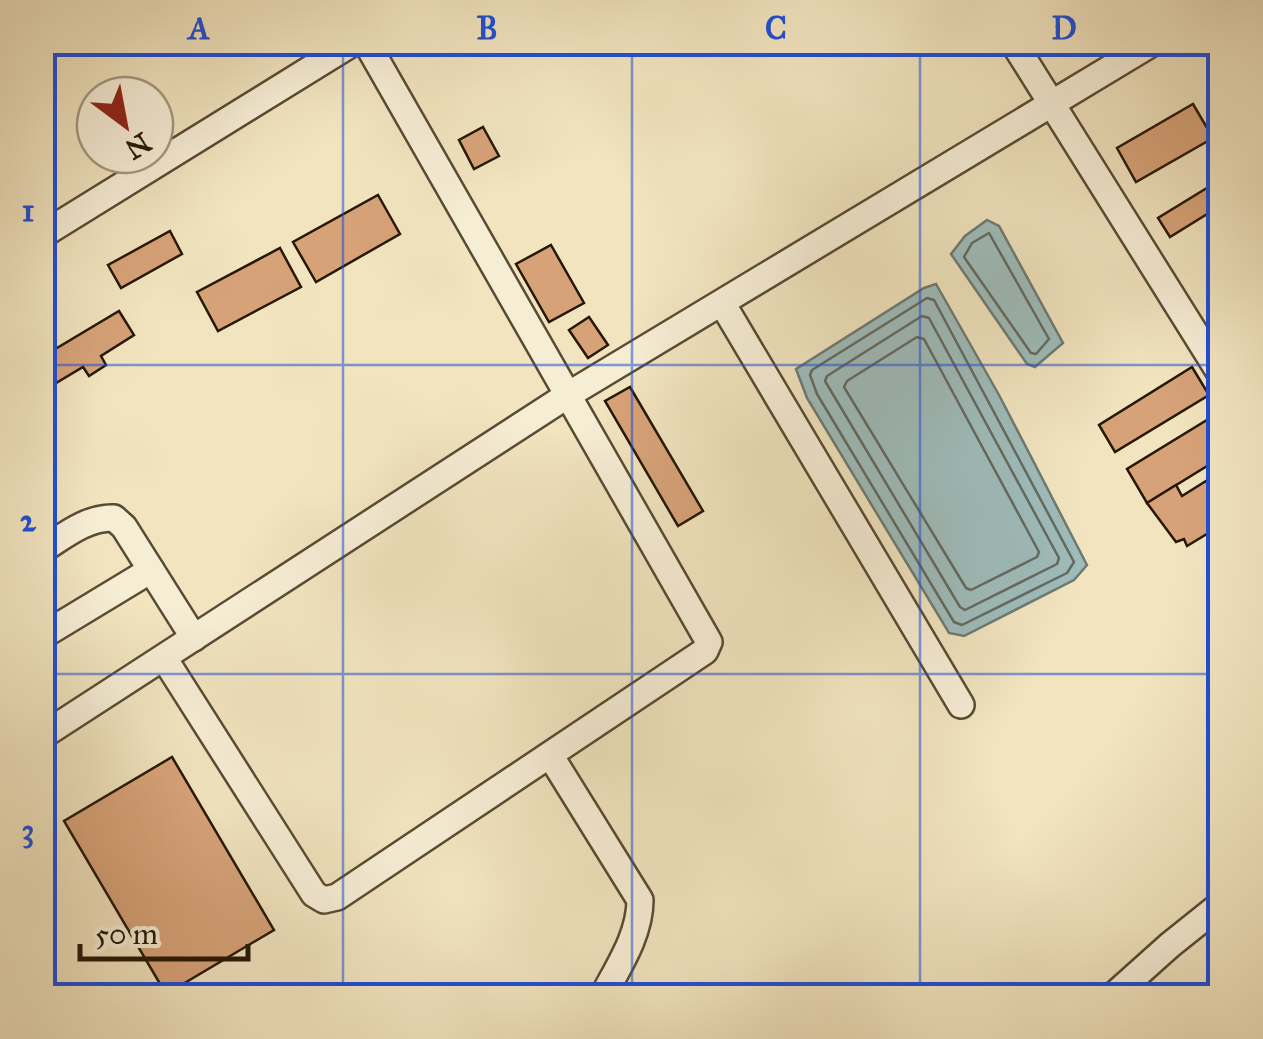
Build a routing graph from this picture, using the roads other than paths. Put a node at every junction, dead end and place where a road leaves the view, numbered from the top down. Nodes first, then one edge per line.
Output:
1 (354, 42) edge
2 (366, 42) edge
3 (1013, 42) edge
4 (1154, 42) edge
5 (1052, 104) junction
6 (42, 235) edge
7 (722, 303) junction
8 (1220, 373) edge
9 (568, 394) junction
10 (42, 550) edge
11 (150, 570) junction
12 (42, 636) edge
13 (194, 638) junction
14 (164, 658) junction
15 (961, 704) dead end
16 (42, 736) edge
17 (550, 755) junction
18 (1220, 905) edge
19 (603, 996) edge
20 (1114, 996) edge

1 - 6 street
2 - 9 street
3 - 5 street
4 - 5 street
5 - 7 street
5 - 8 street
7 - 9 street
7 - 15 street
9 - 13 street
9 - 17 street
10 - 11 street
11 - 12 street
11 - 13 street
13 - 14 street
14 - 16 street
14 - 17 street
17 - 19 street
18 - 20 street

